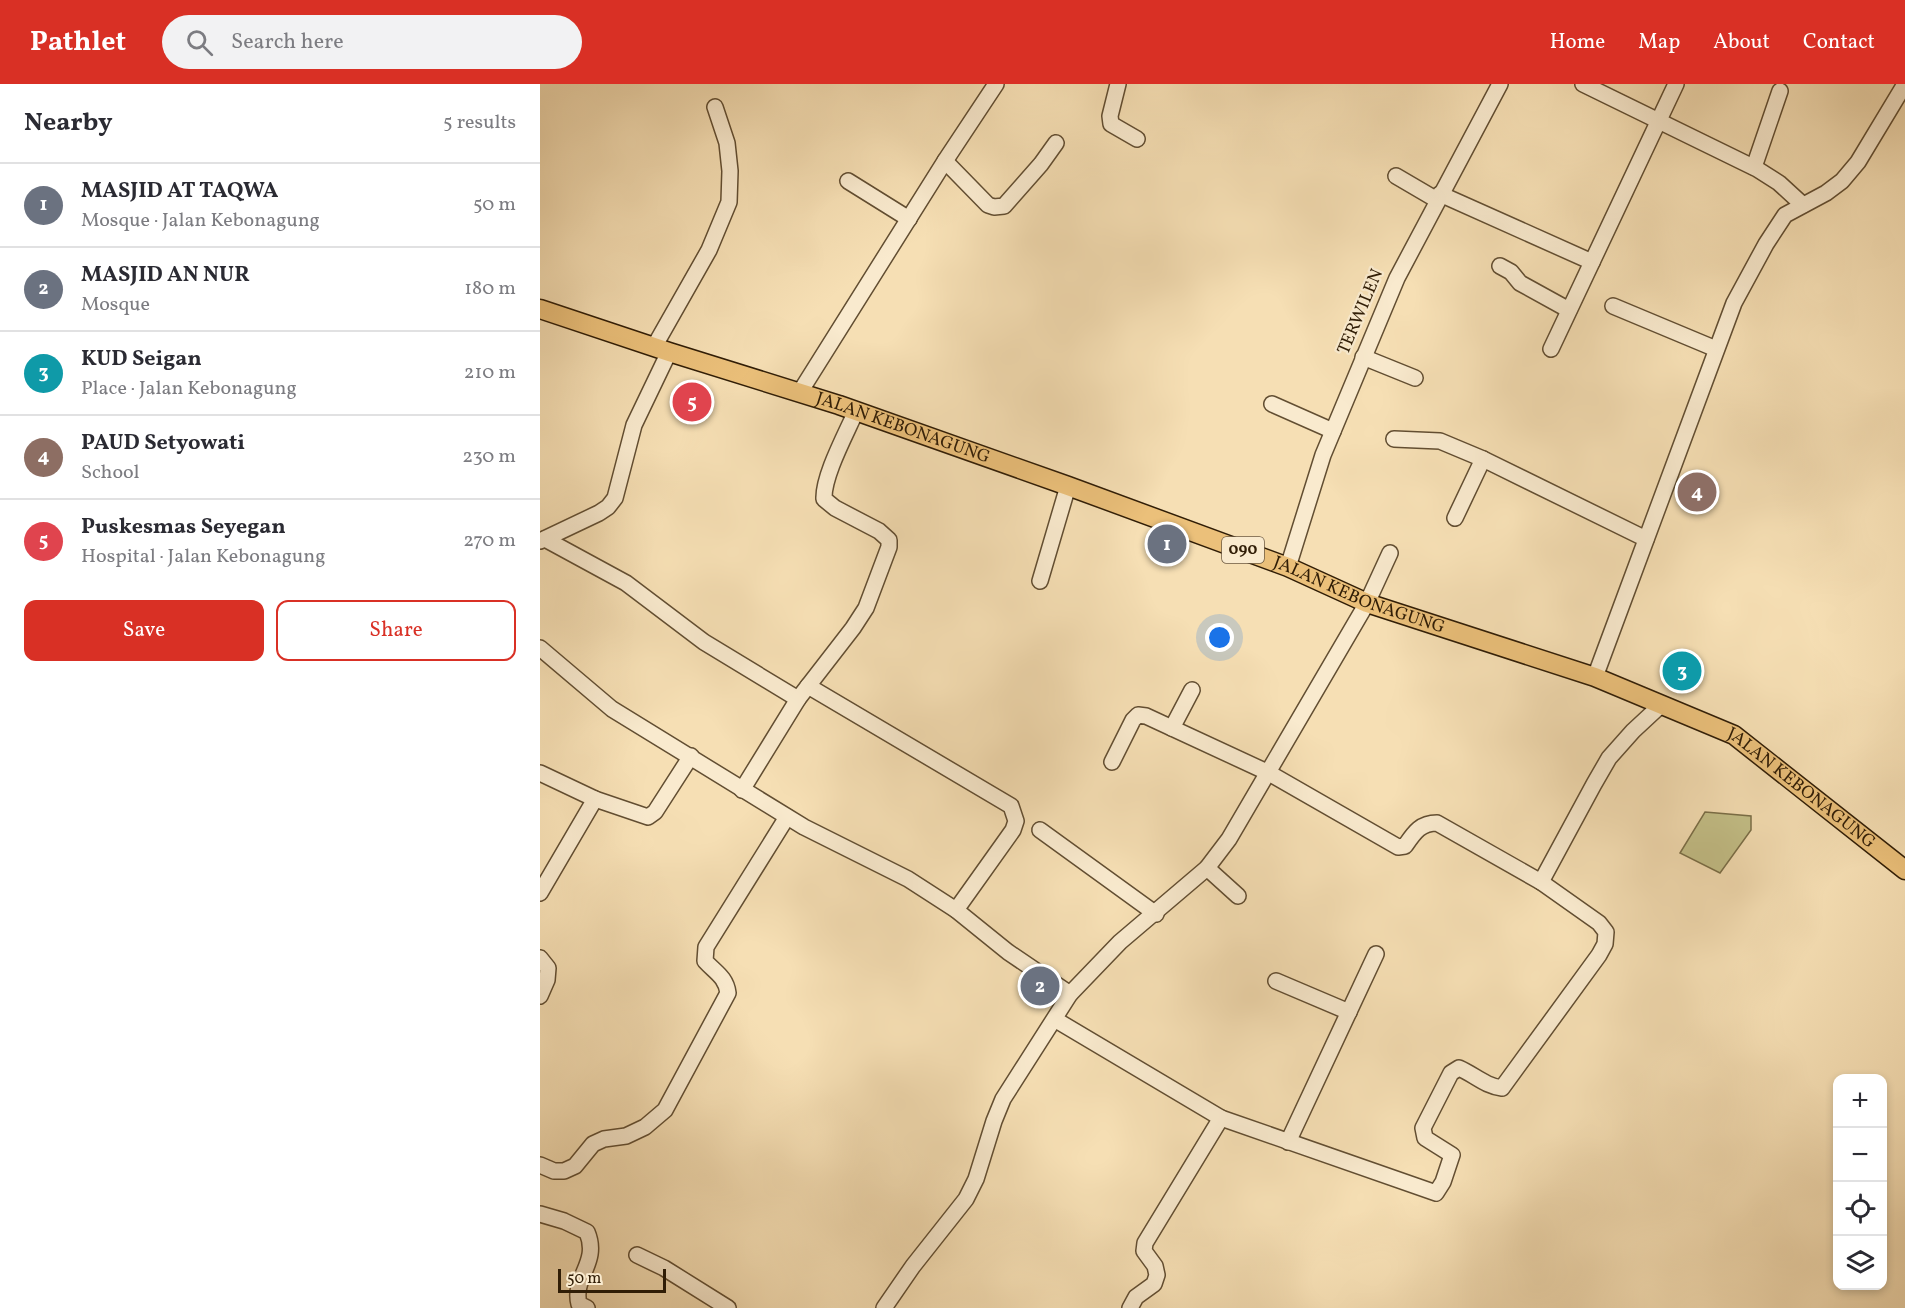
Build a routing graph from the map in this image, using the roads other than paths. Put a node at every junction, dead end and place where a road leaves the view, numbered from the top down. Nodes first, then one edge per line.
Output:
1 (996, 84) edge
2 (1118, 84) edge
3 (1500, 84) edge
4 (1582, 84) edge
5 (1676, 84) edge
6 (1905, 84) edge
7 (1780, 91) dead end
8 (715, 107) dead end
9 (1659, 120) junction
10 (1137, 139) dead end
11 (1056, 143) dead end
12 (945, 161) junction
13 (1754, 167) junction
14 (1396, 176) dead end
15 (848, 181) dead end
16 (1439, 197) junction
17 (1803, 205) junction
18 (909, 219) junction
19 (1592, 262) junction
20 (1500, 266) dead end
21 (1614, 306) dead end
22 (540, 309) edge
23 (1569, 310) junction
24 (1551, 349) dead end
25 (1716, 349) junction
26 (662, 350) junction
27 (1363, 357) junction
28 (1415, 378) dead end
29 (800, 392) junction
30 (1272, 404) dead end
31 (856, 411) junction
32 (1333, 431) junction
33 (1394, 438) dead end
34 (1483, 459) junction
35 (1068, 486) junction
36 (1455, 518) dead end
37 (1646, 539) junction
38 (543, 540) edge
39 (1390, 553) dead end
40 (1288, 567) junction
41 (1040, 581) dead end
42 (1367, 603) junction
43 (540, 648) edge
44 (1595, 677) junction
45 (808, 686) junction
46 (1192, 690) dead end
47 (798, 699) junction
48 (1661, 705) junction
49 (1172, 728) junction
50 (691, 756) junction
51 (1112, 762) dead end
52 (540, 773) edge
53 (1269, 773) junction
54 (742, 789) junction
55 (595, 799) junction
56 (787, 817) junction
57 (1040, 830) dead end
58 (1207, 868) junction
59 (1905, 870) edge
60 (1541, 882) junction
61 (540, 893) edge
62 (1238, 896) dead end
63 (956, 910) junction
64 (1156, 914) junction
65 (1376, 954) dead end
66 (540, 958) edge
67 (1276, 981) dead end
68 (1070, 994) junction
69 (540, 996) edge
70 (1349, 1012) junction
71 (1056, 1020) junction
72 (1221, 1118) junction
73 (1288, 1142) junction
74 (540, 1165) edge
75 (540, 1214) edge
76 (637, 1255) dead end
77 (587, 1308) edge
78 (728, 1308) edge
79 (884, 1308) edge
80 (1130, 1308) edge

1 - 12 street
2 - 10 street
3 - 16 street, TERWILEN
4 - 9 street
5 - 9 street
6 - 17 street
7 - 13 street
8 - 26 street
9 - 13 street
9 - 19 street
11 - 12 street
12 - 18 street
13 - 17 street
14 - 16 street
15 - 18 street
16 - 19 street
16 - 27 street, TERWILEN
17 - 25 street
18 - 29 street
19 - 23 street
20 - 23 street
21 - 25 street
22 - 26 main road, JALAN KEBONAGUNG / 090
23 - 24 street
25 - 37 street
26 - 29 main road, JALAN KEBONAGUNG / 090
26 - 38 street
27 - 28 street
27 - 32 street, TERWILEN
29 - 31 main road, JALAN KEBONAGUNG / 090
30 - 32 street
31 - 35 main road, JALAN KEBONAGUNG / 090
31 - 45 street
32 - 40 street, TERWILEN
33 - 34 street
34 - 36 street
34 - 37 street
35 - 40 main road, JALAN KEBONAGUNG / 090
35 - 41 street
37 - 44 street
38 - 47 street
39 - 42 street
40 - 42 main road, JALAN KEBONAGUNG / 090
42 - 44 main road, JALAN KEBONAGUNG / 090
42 - 53 street
43 - 50 street
44 - 48 main road, JALAN KEBONAGUNG / 090
45 - 47 street
45 - 63 street
46 - 49 street
47 - 54 street
48 - 59 main road, JALAN KEBONAGUNG / 090
48 - 60 street
49 - 51 street
49 - 53 street
50 - 54 street
50 - 55 street
52 - 55 street
53 - 58 street
53 - 60 street
54 - 56 street
55 - 61 street
56 - 63 street
56 - 74 street
57 - 64 street
58 - 62 street
58 - 64 street
60 - 73 street
63 - 68 street
64 - 68 street
65 - 70 street
66 - 69 street
67 - 70 street
68 - 71 street
70 - 73 street
71 - 72 street
71 - 79 street
72 - 73 street
72 - 80 street
75 - 77 street
76 - 78 street

